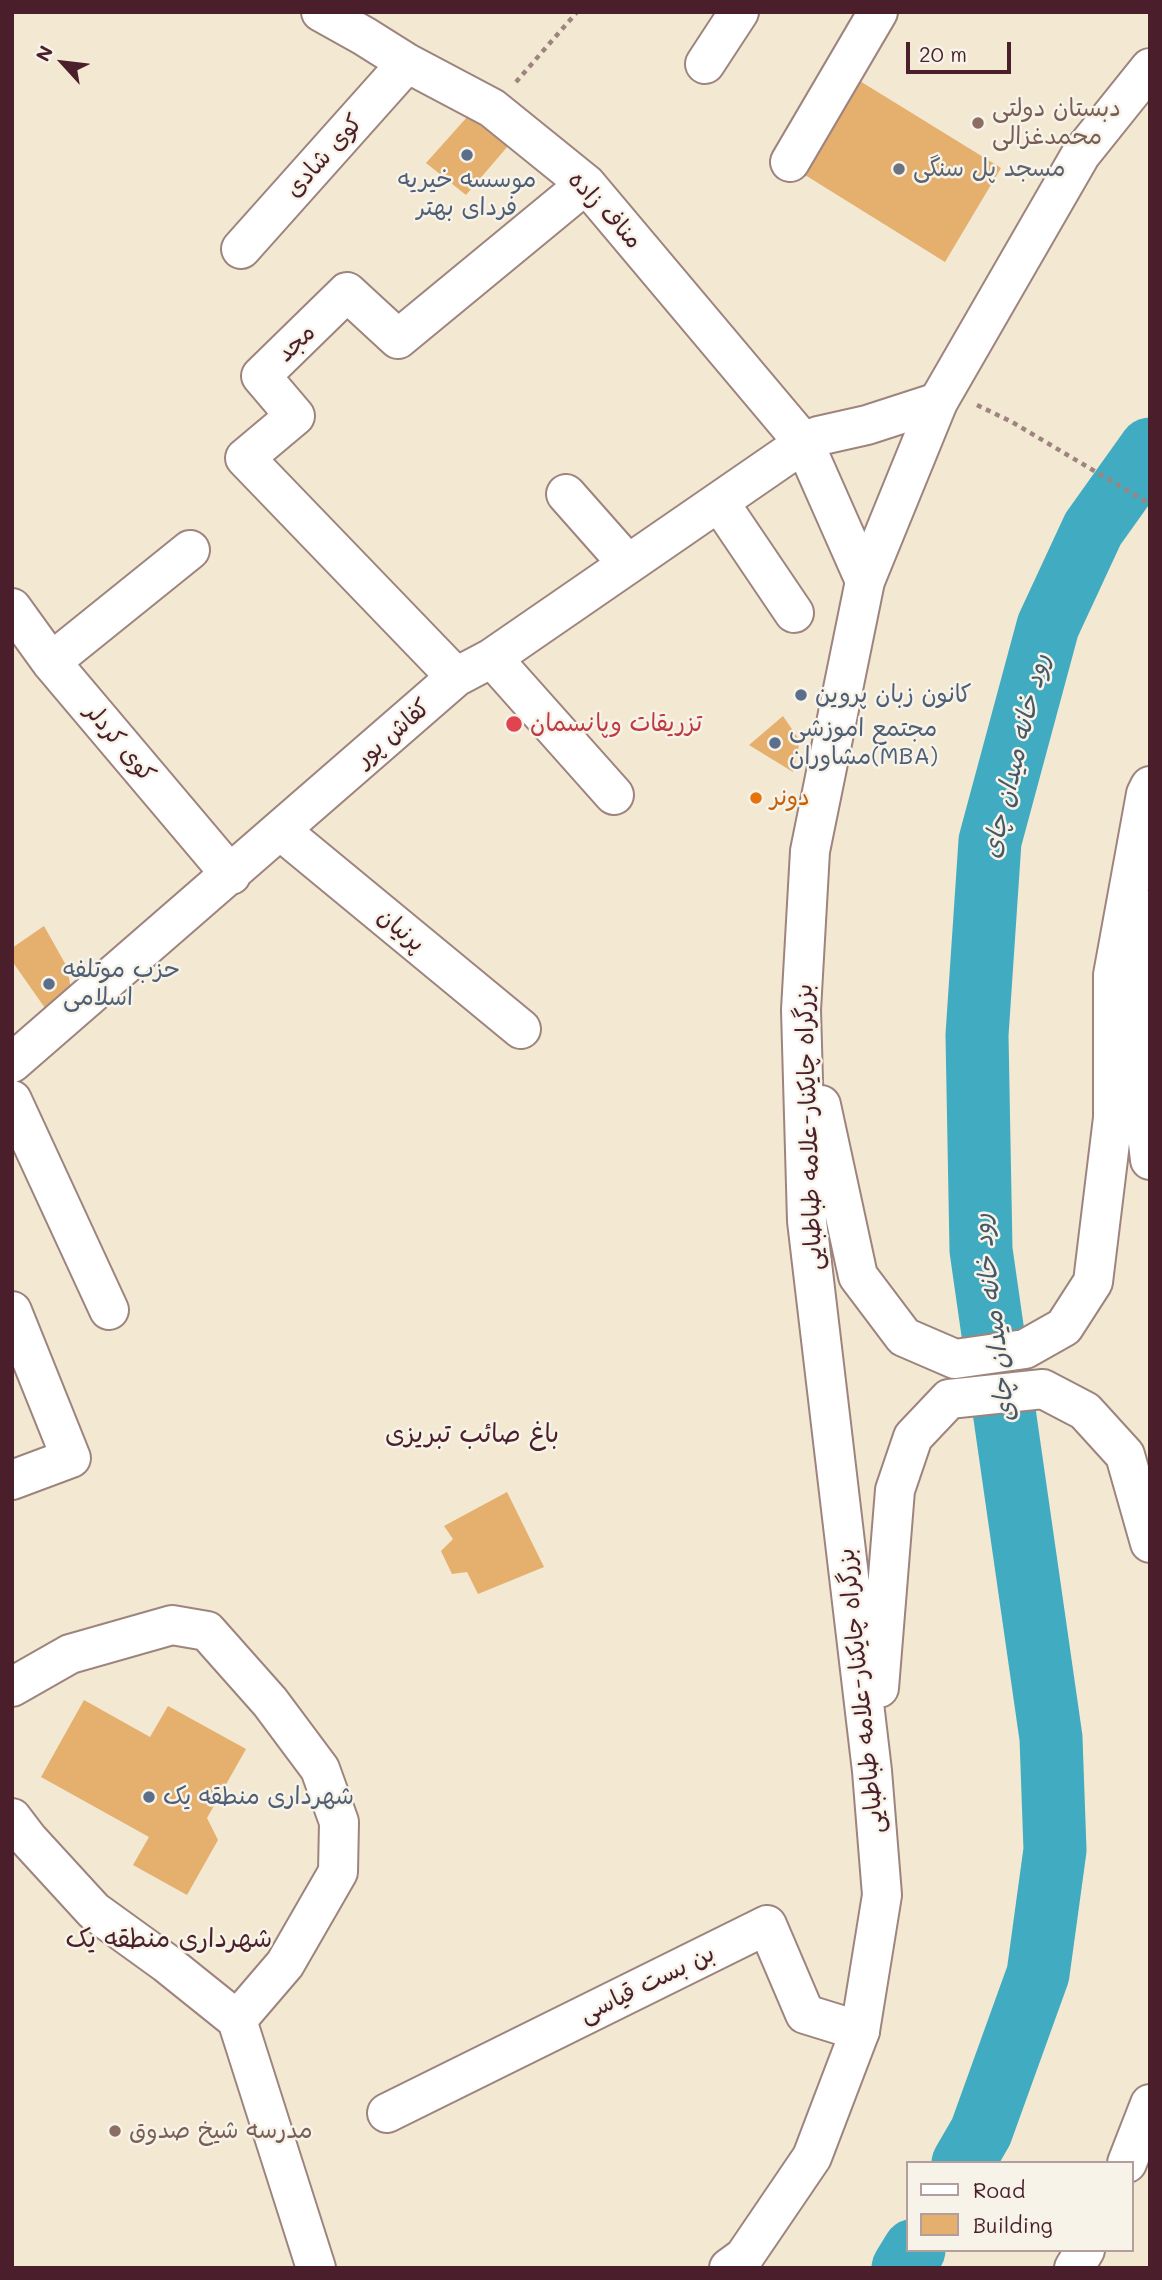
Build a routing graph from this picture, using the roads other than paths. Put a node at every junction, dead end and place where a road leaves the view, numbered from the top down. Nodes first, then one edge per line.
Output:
1 (321, 12) edge
2 (739, 12) edge
3 (878, 12) edge
4 (407, 63) junction
5 (705, 64) dead end
6 (1150, 68) edge
7 (790, 162) dead end
8 (586, 184) junction
9 (241, 249) dead end
10 (938, 402) junction
11 (804, 443) junction
12 (566, 495) dead end
13 (719, 502) junction
14 (190, 550) dead end
15 (627, 563) junction
16 (864, 581) junction
17 (12, 608) edge
18 (794, 612) dead end
19 (492, 658) junction
20 (51, 662) junction
21 (456, 677) junction
22 (1150, 786) edge
23 (614, 795) dead end
24 (281, 831) junction
25 (231, 875) junction
26 (1150, 910) edge
27 (801, 1010) junction
28 (521, 1029) dead end
29 (12, 1063) edge
30 (12, 1100) edge
31 (1150, 1160) edge
32 (109, 1310) dead end
33 (12, 1311) edge
34 (12, 1480) edge
35 (1150, 1543) edge
36 (12, 1687) edge
37 (872, 1771) junction
38 (12, 1818) edge
39 (237, 2020) junction
40 (860, 2031) junction
41 (1150, 2104) edge
42 (387, 2113) dead end
43 (1128, 2161) edge
44 (1084, 2252) edge
45 (316, 2268) edge
46 (729, 2268) edge
47 (1074, 2268) edge

1 - 4 main road, مناف زاده
2 - 5 main road
3 - 7 main road
4 - 8 main road, مناف زاده
4 - 9 main road, کوی شادی
6 - 10 main road, بزرگراه چایکنار-علامه طباطبایی
8 - 11 main road, مناف زاده
8 - 21 main road, مجد
10 - 11 main road, کفاش پور
10 - 16 main road, بزرگراه چایکنار-علامه طباطبایی
11 - 13 main road, کفاش پور
11 - 16 main road, مناف زاده
12 - 15 main road
13 - 15 main road, کفاش پور
13 - 18 main road
14 - 20 main road
15 - 19 main road, کفاش پور
16 - 27 main road, بزرگراه چایکنار-علامه طباطبایی
17 - 20 main road, کوی کردلر
19 - 21 main road, کفاش پور
19 - 23 main road
20 - 25 main road, کوی کردلر
21 - 24 main road, کفاش پور
22 - 27 main road
24 - 25 main road, کفاش پور
24 - 28 main road, پرنیان
25 - 29 main road, کفاش پور
26 - 31 main road
27 - 37 main road, بزرگراه چایکنار-علامه طباطبایی
30 - 32 main road
33 - 34 main road
35 - 37 main road
36 - 39 main road
37 - 40 main road, بزرگراه چایکنار-علامه طباطبایی
38 - 39 main road
39 - 45 main road
40 - 42 main road, بن بست قیاسی
40 - 46 main road, بزرگراه چایکنار-علامه طباطبایی
41 - 43 main road
44 - 47 main road

